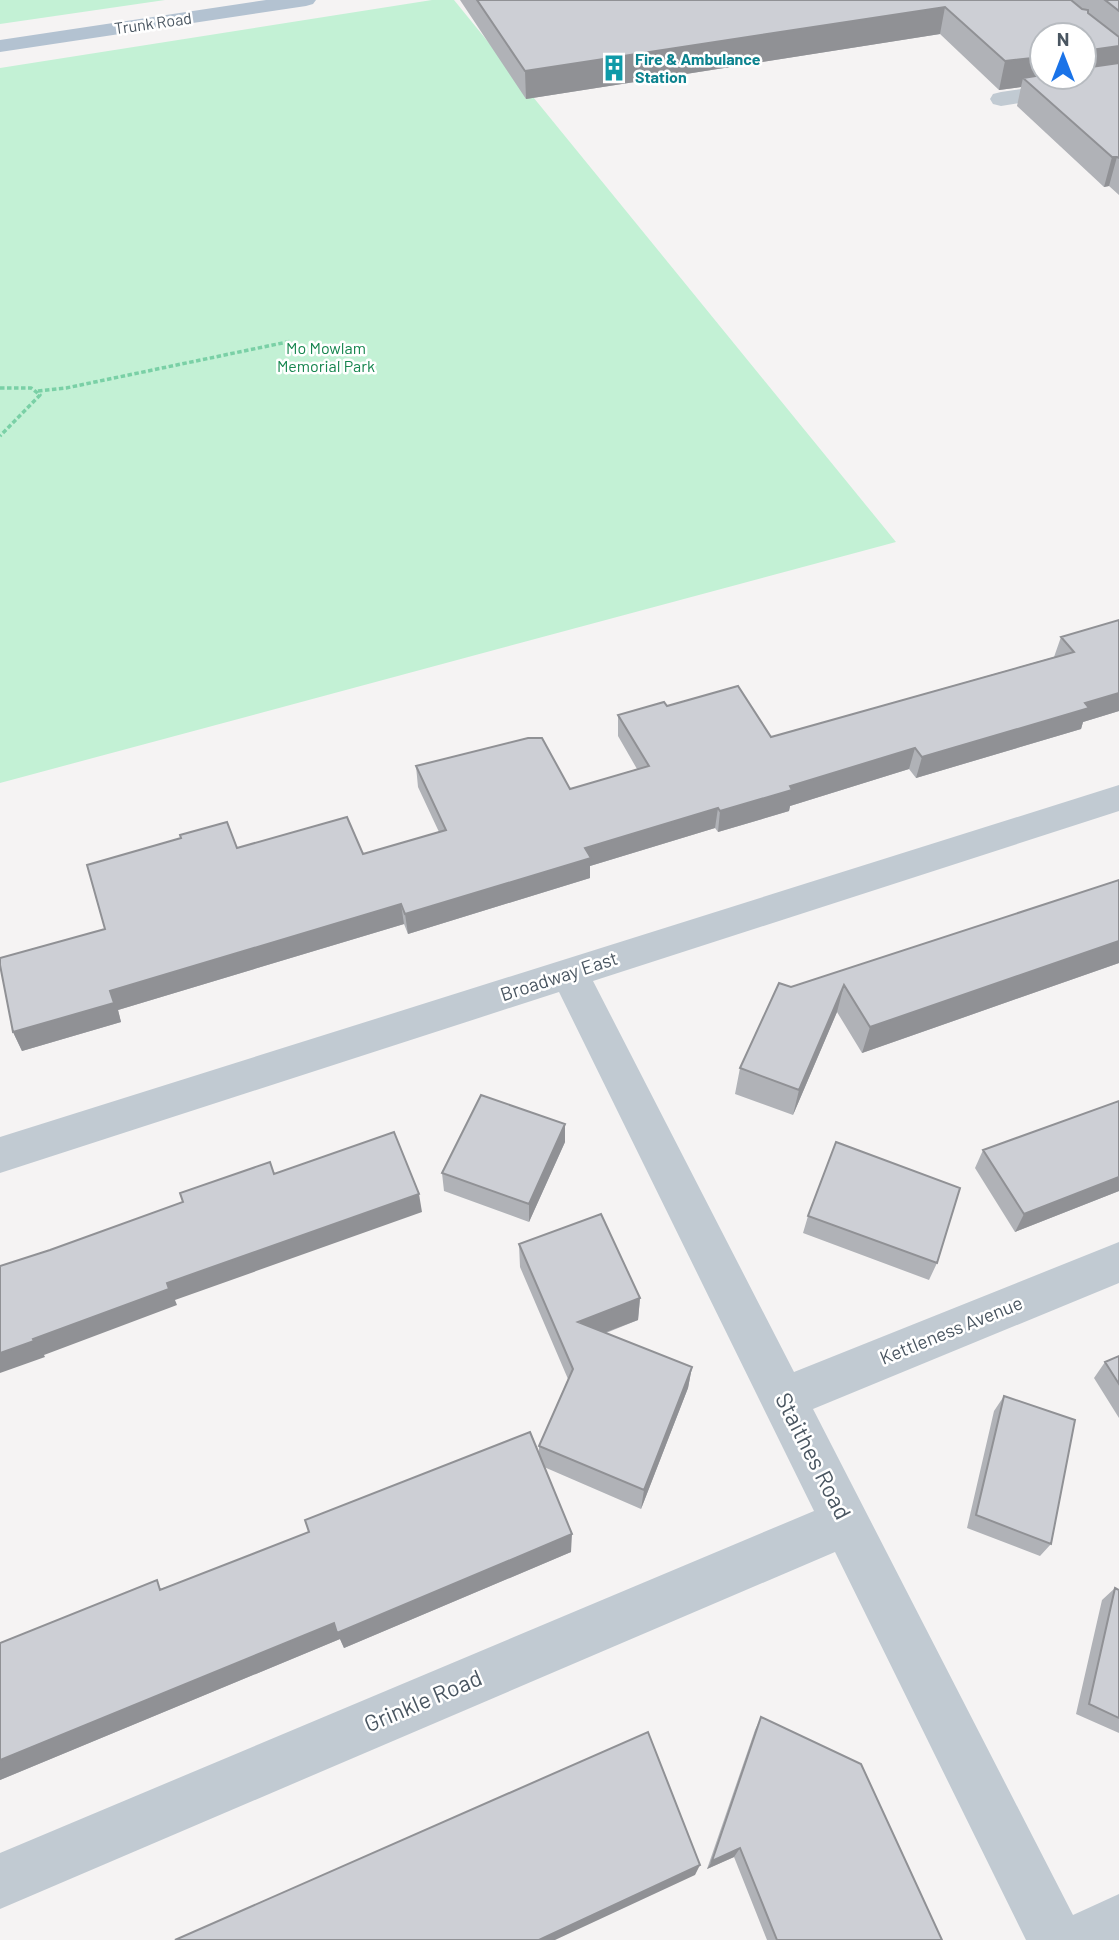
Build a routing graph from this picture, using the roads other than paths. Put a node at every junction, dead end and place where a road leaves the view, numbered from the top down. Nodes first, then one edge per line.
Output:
1 (306, 0) edge
2 (0, 46) edge
3 (1119, 81) edge
4 (1001, 99) dead end
5 (1119, 798) edge
6 (569, 973) junction
7 (0, 1155) edge
8 (1119, 1262) edge
9 (784, 1398) junction
10 (846, 1522) junction
11 (0, 1881) edge
12 (1119, 1922) edge
13 (1056, 1940) edge
14 (1083, 1940) edge

1 - 2 main road, Trunk Road
3 - 4 street
5 - 6 street, Broadway East
6 - 7 street, Broadway East
6 - 9 street, Staithes Road
8 - 9 street, Kettleness Avenue
9 - 10 street, Staithes Road
10 - 11 street, Grinkle Road
10 - 13 street, Staithes Road
12 - 14 street

